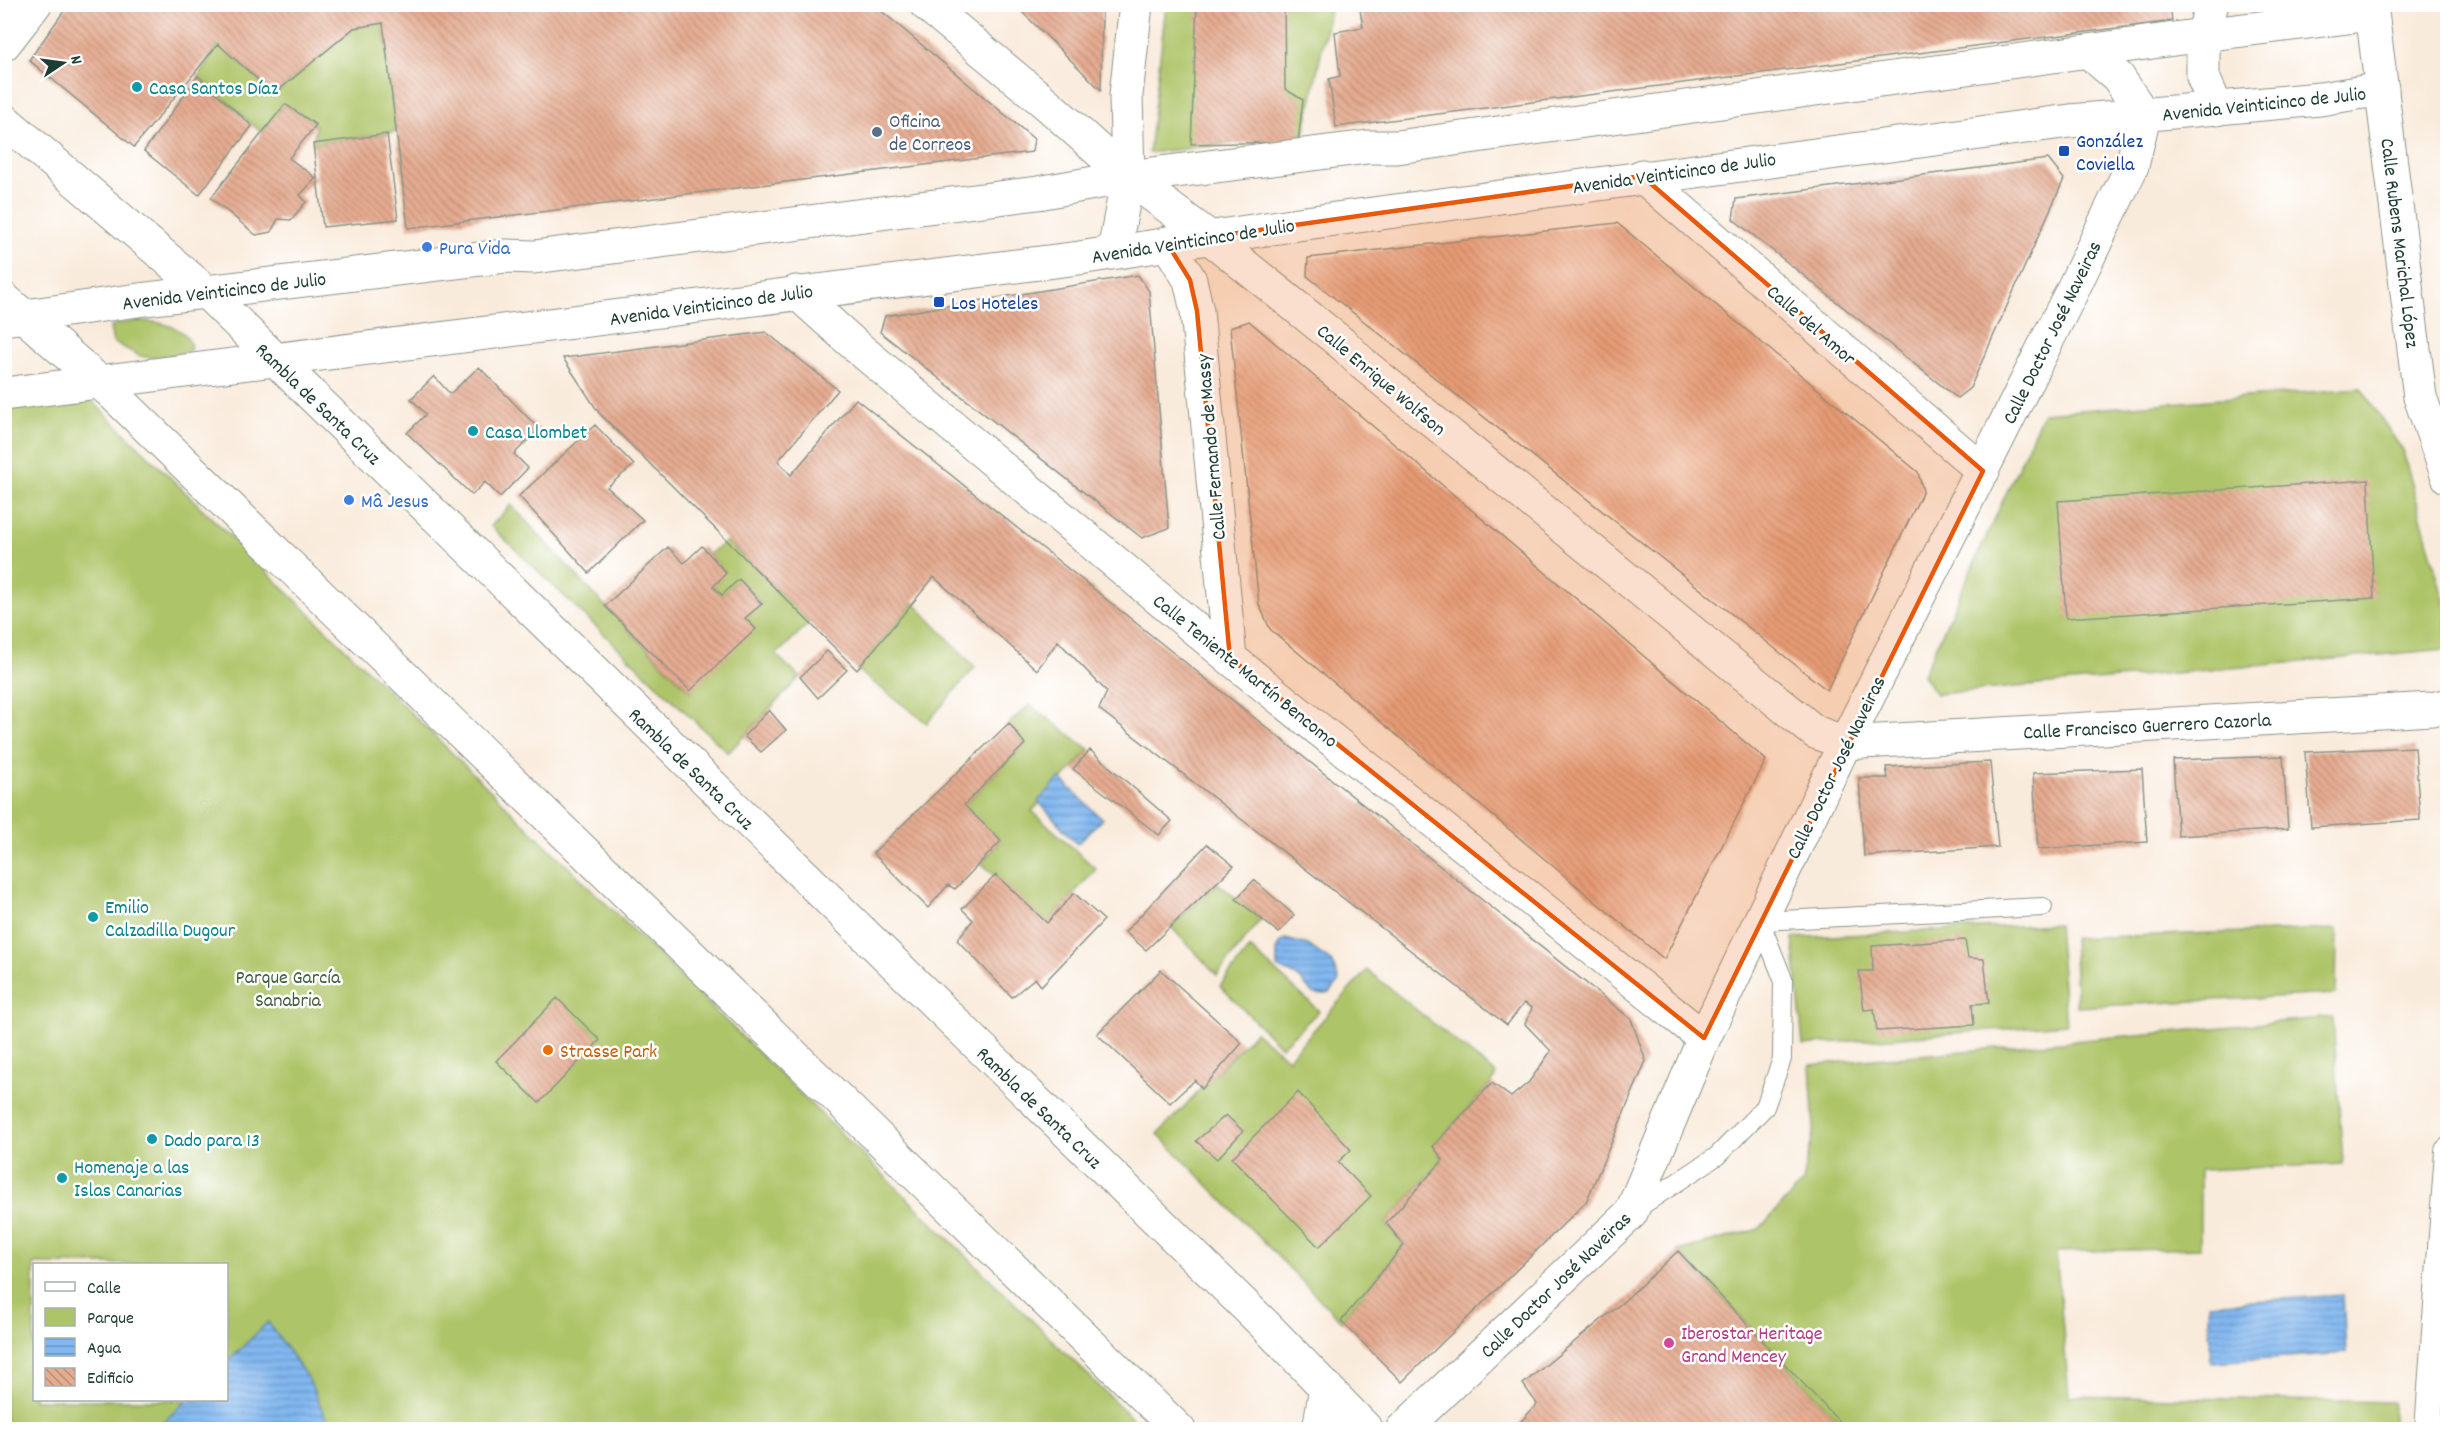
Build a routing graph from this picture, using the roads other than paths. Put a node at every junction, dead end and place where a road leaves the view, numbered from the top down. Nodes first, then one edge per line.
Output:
1 (34, 4) edge
2 (926, 4) edge
3 (1136, 4) edge
4 (2371, 9) edge
5 (2204, 15) edge
6 (4, 44) edge
7 (2090, 52) junction
8 (2382, 89) junction
9 (2217, 109) junction
10 (2144, 116) junction
11 (4, 120) edge
12 (1642, 176) junction
13 (1128, 177) junction
14 (1209, 237) junction
15 (1167, 243) junction
16 (1114, 251) junction
17 (205, 291) junction
18 (796, 292) junction
19 (11, 312) edge
20 (273, 358) junction
21 (100, 382) junction
22 (4, 394) edge
23 (1983, 471) junction
24 (2448, 477) edge
25 (1230, 658) junction
26 (2448, 705) edge
27 (1845, 743) junction
28 (2043, 907) dead end
29 (1760, 921) junction
30 (1704, 1038) junction
31 (2448, 1150) edge
32 (1631, 1213) junction
33 (1326, 1387) junction
34 (1179, 1430) edge
35 (1318, 1430) edge
36 (1367, 1430) edge
37 (1402, 1430) edge
38 (2428, 1430) edge

1 - 6 street
2 - 13 street, Calle Enrique Wolfson
3 - 13 street
4 - 5 street, Avenida Veinticinco de Julio
4 - 8 street, Calle Rubens Marichal López
5 - 7 street, Avenida Veinticinco de Julio
5 - 9 street
7 - 10 street
7 - 13 street, Avenida Veinticinco de Julio
8 - 9 street, Avenida Veinticinco de Julio
8 - 24 street, Calle Rubens Marichal López
9 - 10 street, Avenida Veinticinco de Julio
10 - 12 street, Avenida Veinticinco de Julio
10 - 23 street, Calle Doctor José Naveiras
11 - 17 street, Rambla de Santa Cruz
12 - 14 street, Avenida Veinticinco de Julio
12 - 23 street, Calle del Amor
13 - 14 street, Calle Enrique Wolfson
13 - 16 street
13 - 17 street, Avenida Veinticinco de Julio
14 - 15 street, Avenida Veinticinco de Julio
14 - 27 street, Calle Enrique Wolfson
15 - 16 street, Avenida Veinticinco de Julio
15 - 25 street, Calle Fernando de Massy
16 - 18 street, Avenida Veinticinco de Julio
17 - 19 street, Avenida Veinticinco de Julio
17 - 20 street, Rambla de Santa Cruz
18 - 20 street, Avenida Veinticinco de Julio
18 - 25 street, Calle Teniente Martín Bencomo
19 - 21 street
20 - 21 street, Avenida Veinticinco de Julio
20 - 33 street, Rambla de Santa Cruz
21 - 22 street, Avenida Veinticinco de Julio
21 - 34 street
23 - 27 street, Calle Doctor José Naveiras
25 - 30 street, Calle Teniente Martín Bencomo
26 - 27 street, Calle Francisco Guerrero Cazorla
27 - 29 street, Calle Doctor José Naveiras
28 - 29 lane
29 - 30 street, Calle Doctor José Naveiras
29 - 32 lane
30 - 32 street, Calle Doctor José Naveiras
31 - 38 street
32 - 37 street, Calle Doctor José Naveiras
33 - 35 street
33 - 36 street, Rambla de Santa Cruz

